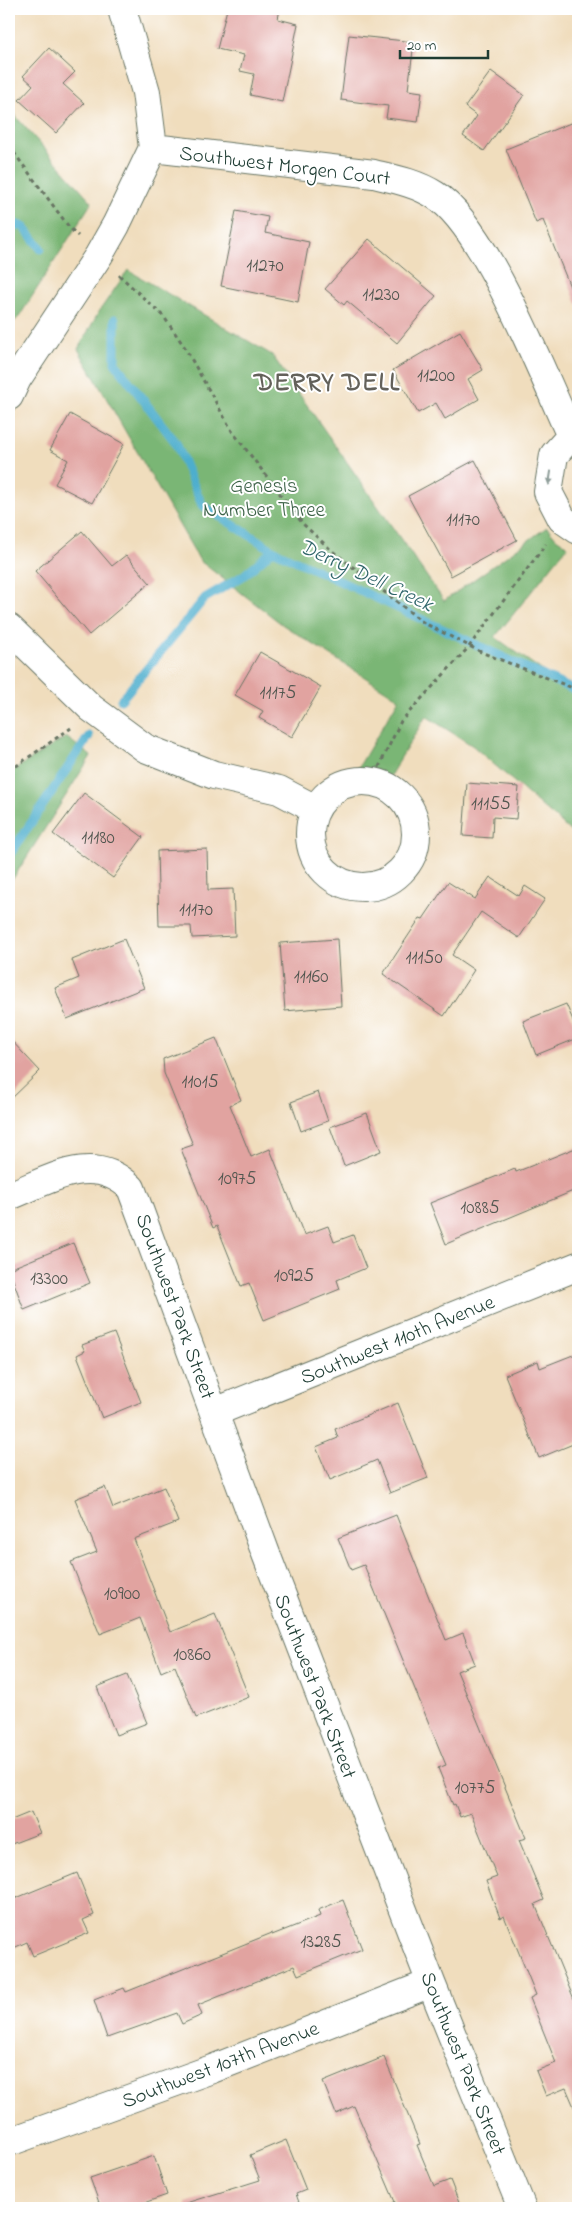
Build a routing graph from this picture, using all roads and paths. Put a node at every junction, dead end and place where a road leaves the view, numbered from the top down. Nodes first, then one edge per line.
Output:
1 (122, 9) edge
2 (9, 146) edge
3 (153, 148) junction
4 (69, 227) dead end
5 (122, 278) dead end
6 (12, 383) edge
7 (575, 434) edge
8 (570, 524) edge
9 (9, 628) edge
10 (469, 647) junction
11 (578, 690) edge
12 (91, 708) junction
13 (9, 771) edge
14 (369, 780) junction
15 (316, 809) junction
16 (9, 1196) edge
17 (578, 1266) edge
18 (215, 1412) junction
19 (431, 1984) junction
20 (9, 2142) edge
21 (522, 2208) edge

1 - 3 street
2 - 4 path
3 - 6 street
3 - 7 street, Southwest Morgen Court
5 - 10 path
7 -> 8 street, Southwest Morgen Court
8 - 10 path
9 - 12 street
10 - 11 path
10 - 14 path
12 - 13 path
12 - 15 street
14 - 15 street
14 - 15 street
16 - 18 street, Southwest Park Street
17 - 18 street, Southwest 110th Avenue
18 - 19 street, Southwest Park Street
19 - 20 street, Southwest 107th Avenue
19 - 21 street, Southwest Park Street

